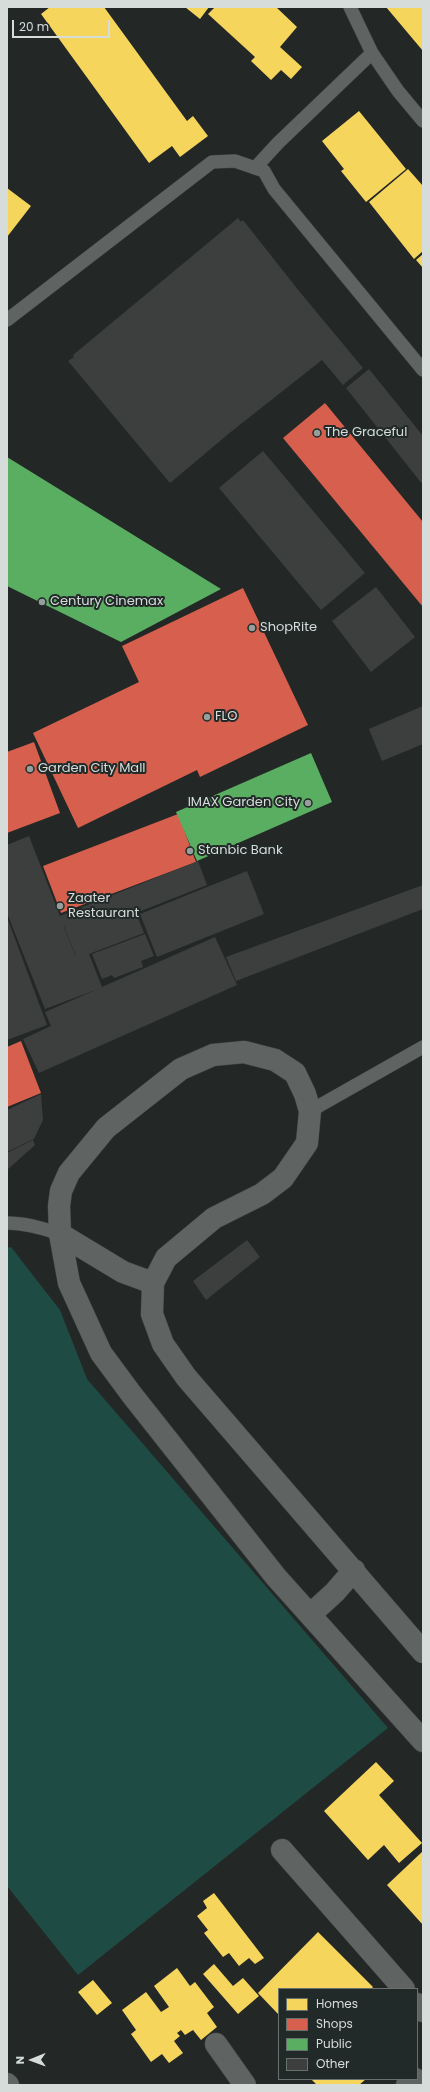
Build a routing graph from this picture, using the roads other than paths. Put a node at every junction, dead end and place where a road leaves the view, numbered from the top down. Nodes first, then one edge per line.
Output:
1 (350, 7) edge
2 (372, 53) junction
3 (423, 122) edge
4 (255, 168) junction
5 (7, 320) edge
6 (423, 370) edge
7 (423, 1047) edge
8 (310, 1111) junction
9 (7, 1223) edge
10 (60, 1234) junction
11 (153, 1283) junction
12 (354, 1570) junction
13 (310, 1614) junction
14 (423, 1652) edge
15 (423, 1741) edge
16 (282, 1850) dead end
17 (403, 1988) edge
18 (216, 2044) dead end
19 (245, 2085) edge

1 - 2 lane
2 - 3 lane
2 - 4 lane
4 - 5 lane
4 - 6 lane
7 - 8 lane
8 - 10 street
8 - 11 street
9 - 10 lane
10 - 11 street
10 - 13 street
11 - 12 street
12 - 13 street
12 - 14 street
13 - 15 street
16 - 17 street
18 - 19 street

